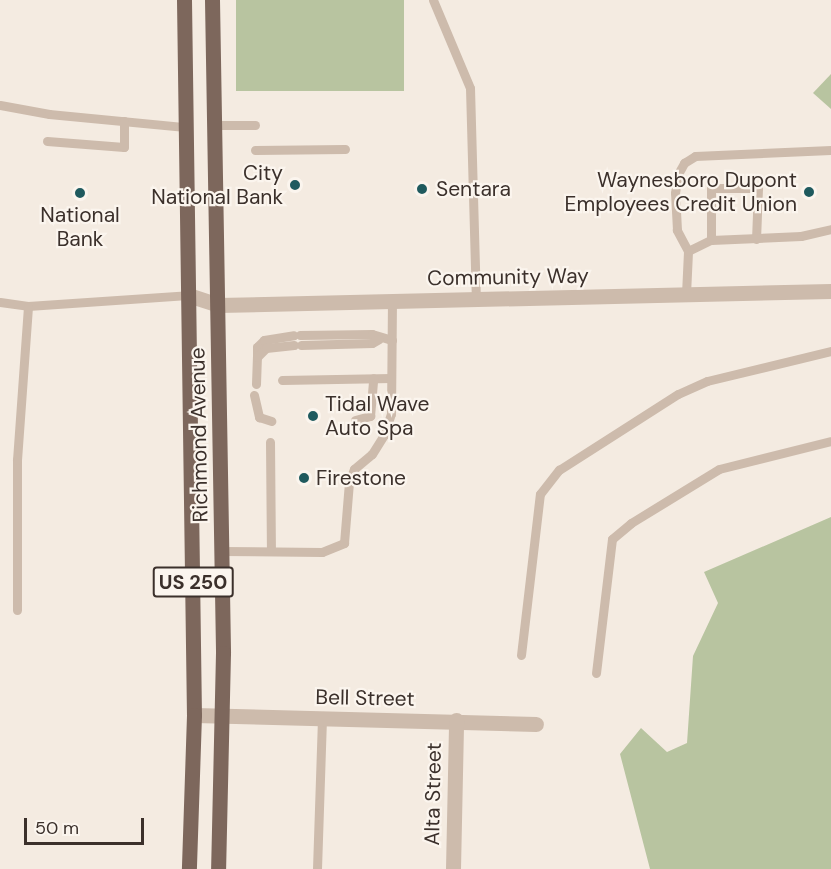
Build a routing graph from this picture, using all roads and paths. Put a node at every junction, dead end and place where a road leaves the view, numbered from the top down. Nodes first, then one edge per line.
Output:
1 (184, 0) edge
2 (212, 0) edge
3 (433, 0) edge
4 (0, 105) edge
5 (124, 121) junction
6 (214, 125) junction
7 (255, 125) dead end
8 (185, 127) junction
9 (46, 141) dead end
10 (345, 149) dead end
11 (255, 150) dead end
12 (831, 150) edge
13 (831, 229) edge
14 (756, 239) junction
15 (711, 240) junction
16 (688, 251) junction
17 (831, 291) edge
18 (686, 294) junction
19 (188, 295) junction
20 (476, 298) junction
21 (392, 300) junction
22 (0, 302) edge
23 (218, 305) junction
24 (28, 306) junction
25 (379, 339) junction
26 (392, 339) junction
27 (831, 351) edge
28 (257, 357) junction
29 (373, 378) junction
30 (391, 378) junction
31 (282, 380) dead end
32 (256, 384) dead end
33 (254, 395) dead end
34 (355, 420) dead end
35 (271, 421) dead end
36 (831, 441) edge
37 (270, 442) dead end
38 (222, 551) junction
39 (271, 551) junction
40 (16, 610) dead end
41 (521, 655) dead end
42 (596, 674) dead end
43 (194, 715) junction
44 (223, 716) junction
45 (322, 718) junction
46 (456, 720) junction
47 (536, 724) dead end
48 (189, 869) edge
49 (218, 869) edge
50 (317, 869) edge
51 (453, 869) edge

1 - 8 main road, Richmond Avenue / US 250
2 - 6 main road, Richmond Avenue / US 250
3 - 20 lane
4 - 5 lane
5 - 8 lane
5 - 9 lane
6 - 7 lane
6 - 23 main road, Richmond Avenue / US 250
8 - 19 main road, Richmond Avenue / US 250
10 - 11 lane
12 - 16 lane
13 - 14 lane
14 - 15 lane
14 - 15 lane
15 - 16 lane
16 - 18 lane
17 - 18 street, Community Way
18 - 20 street, Community Way
19 - 23 street, Community Way
19 - 24 lane
19 - 43 main road, Richmond Avenue / US 250
20 - 21 street, Community Way
21 - 23 street, Community Way
21 - 26 lane
22 - 24 lane
23 - 38 main road, Richmond Avenue / US 250
24 - 40 lane
25 - 26 lane
25 - 28 lane
25 - 28 lane
26 - 30 lane
27 - 41 lane
28 - 32 lane
29 - 30 lane
29 - 31 lane
29 - 34 lane
30 - 39 lane
33 - 35 lane
36 - 42 lane
37 - 39 lane
38 - 39 lane
38 - 44 main road, Richmond Avenue / US 250
43 - 44 street, Bell Street
43 - 48 main road, Richmond Avenue / US 250
44 - 45 street, Bell Street
44 - 49 main road, Richmond Avenue / US 250
45 - 46 street, Bell Street
45 - 50 lane
46 - 47 street, Bell Street
46 - 51 street, Alta Street

